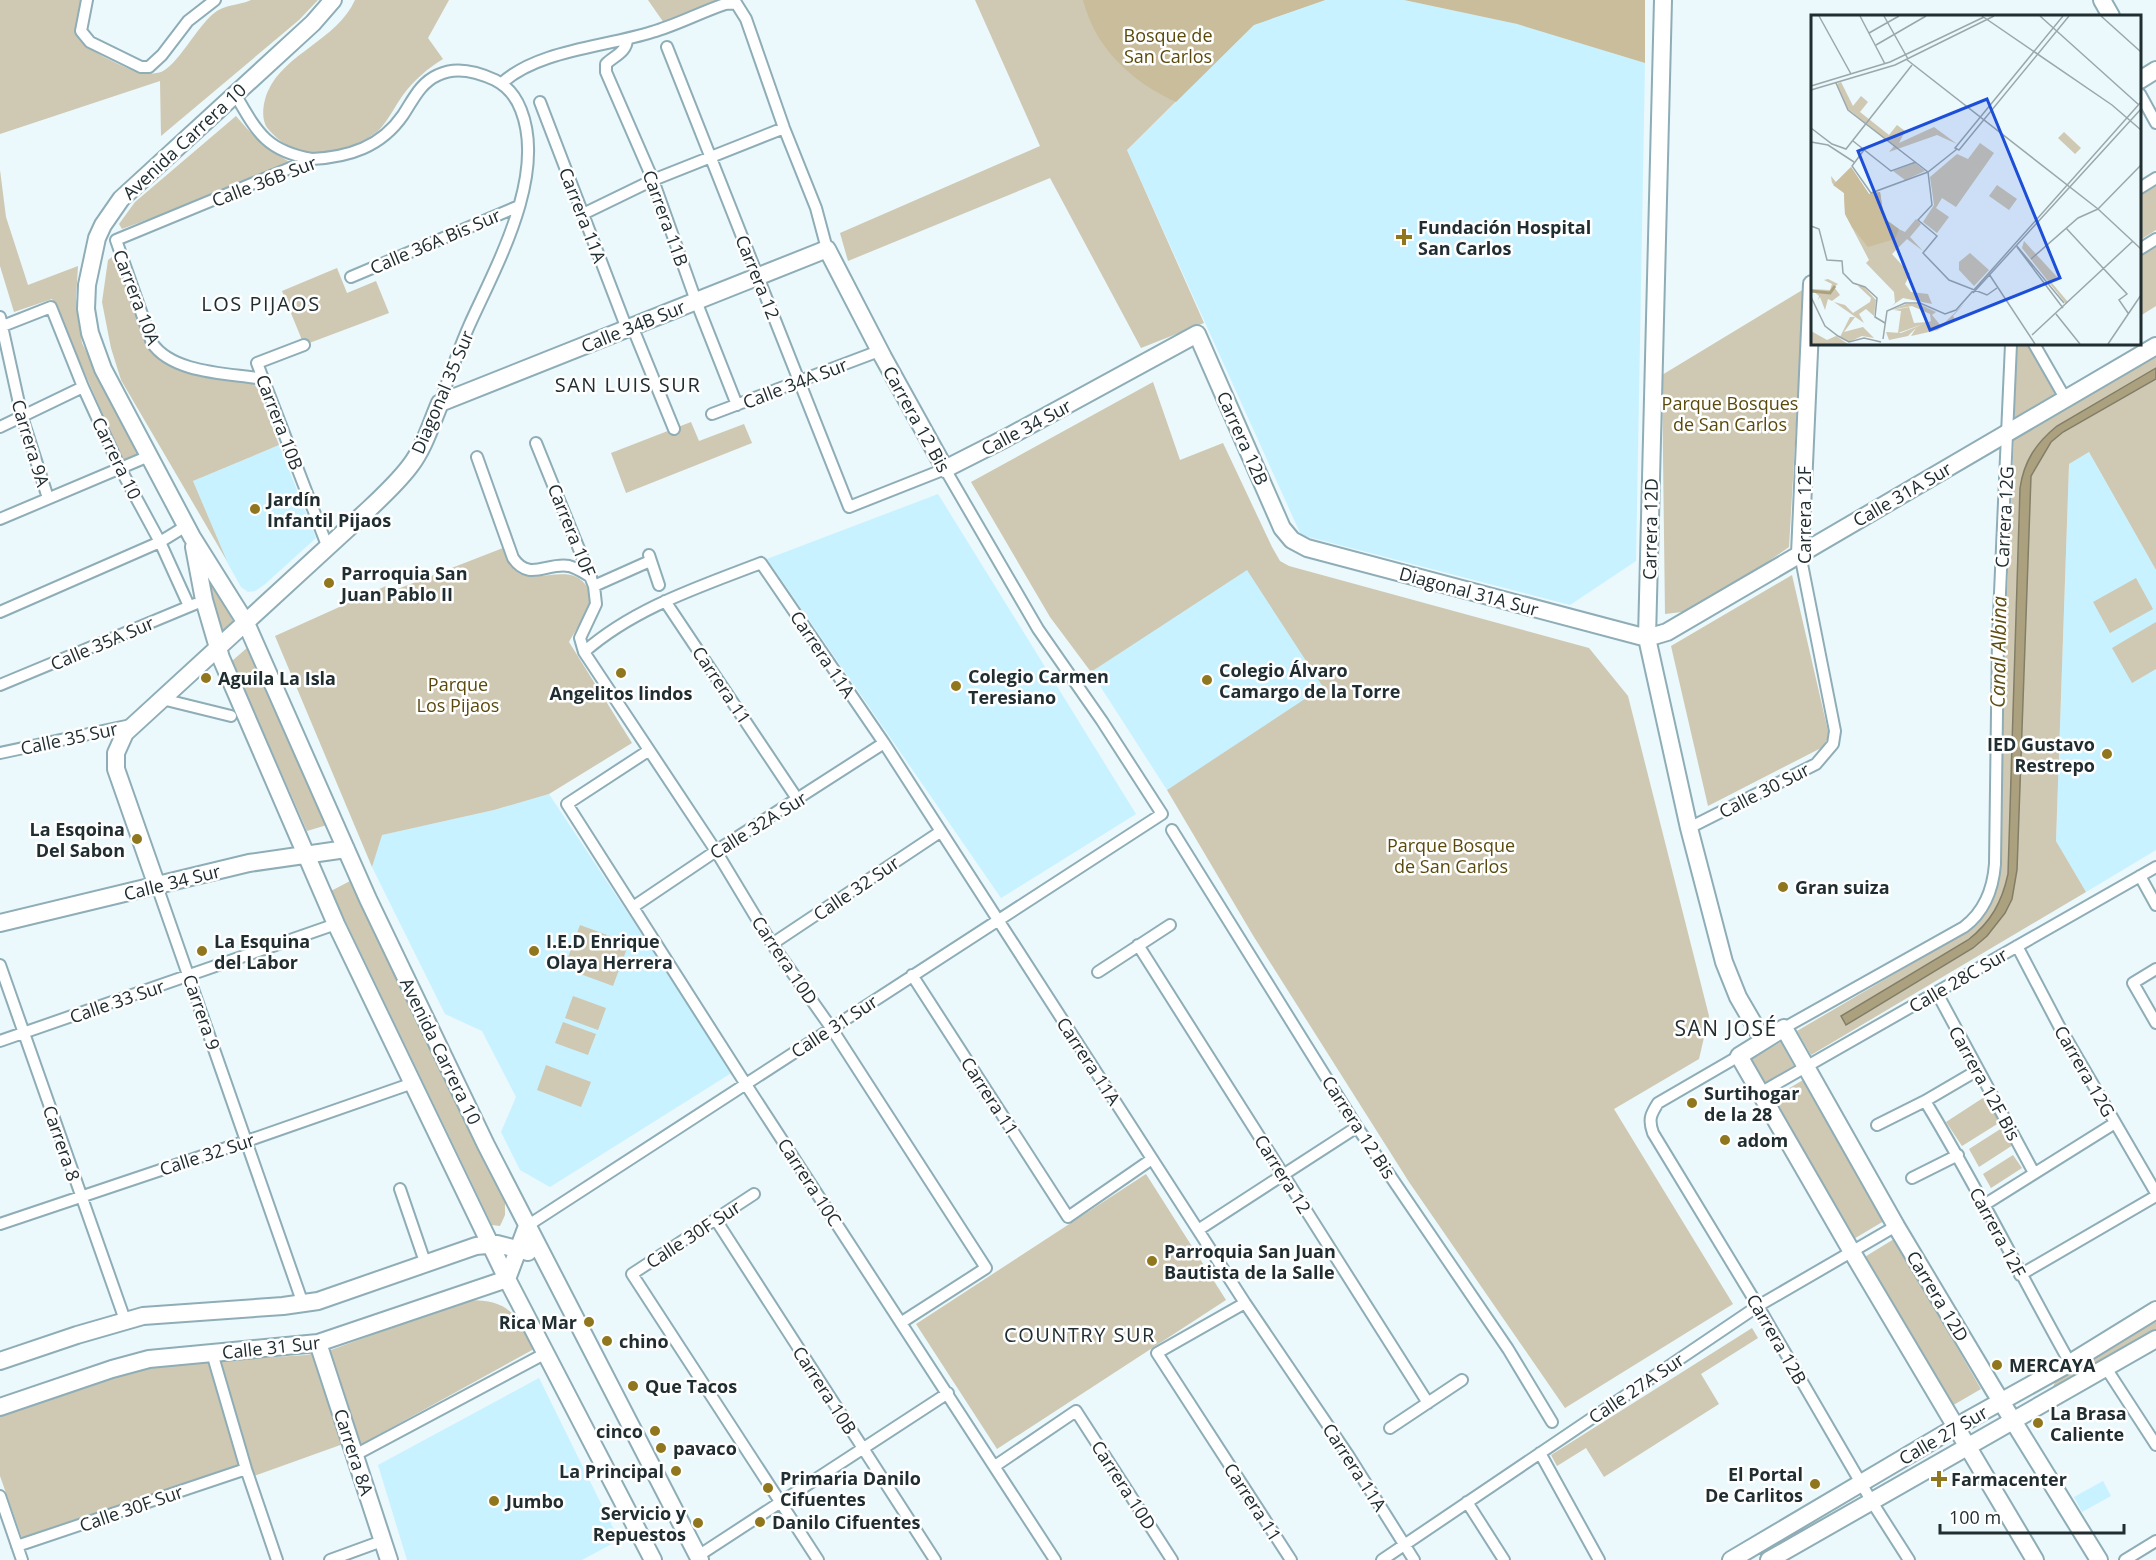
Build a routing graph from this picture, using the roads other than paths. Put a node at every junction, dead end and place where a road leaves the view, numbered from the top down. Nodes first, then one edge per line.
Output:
1 (87, 0) edge
2 (215, 0) edge
3 (333, 0) edge
4 (1664, 0) edge
5 (2102, 0) edge
6 (2110, 15) edge
7 (627, 39) junction
8 (668, 47) dead end
9 (502, 83) junction
10 (234, 94) junction
11 (2141, 97) edge
12 (540, 102) dead end
13 (2156, 123) edge
14 (784, 128) junction
15 (711, 158) junction
16 (312, 159) junction
17 (2156, 178) edge
18 (653, 180) junction
19 (2141, 187) edge
20 (519, 206) junction
21 (583, 214) junction
22 (2156, 239) edge
23 (116, 240) joint
24 (2141, 248) edge
25 (827, 249) junction
26 (758, 276) junction
27 (351, 277) dead end
28 (696, 301) junction
29 (1811, 306) edge
30 (1, 324) edge
31 (629, 328) junction
32 (1197, 334) joint
33 (304, 345) dead end
34 (2011, 345) edge
35 (2035, 345) edge
36 (2156, 346) edge
37 (879, 351) junction
38 (263, 379) junction
39 (799, 381) junction
40 (83, 387) junction
41 (2065, 398) junction
42 (440, 403) junction
43 (737, 405) junction
44 (712, 414) dead end
45 (22, 417) junction
46 (0, 427) edge
47 (674, 429) dead end
48 (2008, 432) junction
49 (536, 443) dead end
50 (148, 456) junction
51 (477, 457) dead end
52 (120, 468) junction
53 (945, 469) junction
54 (48, 498) junction
55 (849, 507) joint
56 (0, 519) edge
57 (189, 532) junction
58 (1292, 540) joint
59 (160, 542) junction
60 (327, 548) junction
61 (1800, 554) junction
62 (592, 581) junction
63 (660, 585) dead end
64 (665, 601) junction
65 (196, 603) junction
66 (0, 612) edge
67 (246, 623) junction
68 (1647, 638) junction
69 (217, 649) junction
70 (584, 652) junction
71 (0, 685) edge
72 (162, 699) junction
73 (231, 716) dead end
74 (134, 725) junction
75 (884, 743) junction
76 (1833, 744) joint
77 (648, 751) junction
78 (0, 753) edge
79 (798, 800) junction
80 (1162, 814) joint
81 (1689, 828) junction
82 (1172, 830) dead end
83 (940, 832) junction
84 (346, 849) junction
85 (716, 851) junction
86 (306, 855) junction
87 (2156, 867) edge
88 (2140, 876) junction
89 (157, 886) junction
90 (2156, 905) edge
91 (633, 908) junction
92 (998, 920) junction
93 (0, 923) edge
94 (336, 924) junction
95 (1170, 925) dead end
96 (772, 944) junction
97 (1138, 945) junction
98 (2017, 946) junction
99 (0, 965) edge
100 (2156, 969) edge
101 (1098, 972) dead end
102 (189, 975) junction
103 (912, 975) junction
104 (1937, 993) junction
105 (2156, 1023) edge
106 (1784, 1028) junction
107 (832, 1029) junction
108 (24, 1033) junction
109 (1763, 1040) junction
110 (0, 1041) edge
111 (1739, 1056) junction
112 (1805, 1068) junction
113 (1978, 1070) junction
114 (413, 1083) junction
115 (745, 1083) junction
116 (1760, 1093) junction
117 (1925, 1101) junction
118 (2115, 1123) junction
119 (1877, 1125) dead end
120 (1357, 1126) junction
121 (247, 1141) junction
122 (1958, 1155) junction
123 (1152, 1159) junction
124 (2034, 1173) junction
125 (1283, 1174) junction
126 (1912, 1178) dead end
127 (400, 1189) dead end
128 (754, 1194) dead end
129 (80, 1195) junction
130 (2156, 1195) edge
131 (1984, 1205) junction
132 (716, 1220) junction
133 (0, 1224) edge
134 (528, 1226) junction
135 (1896, 1226) junction
136 (1198, 1230) junction
137 (491, 1244) junction
138 (519, 1248) junction
139 (1852, 1252) junction
140 (425, 1262) junction
141 (549, 1267) junction
142 (2020, 1275) junction
143 (507, 1279) junction
144 (1245, 1303) junction
145 (303, 1304) junction
146 (1758, 1306) junction
147 (2156, 1310) edge
148 (125, 1320) junction
149 (902, 1322) junction
150 (2156, 1339) edge
151 (318, 1343) junction
152 (212, 1353) junction
153 (546, 1353) junction
154 (0, 1361) edge
155 (2070, 1363) junction
156 (2106, 1368) junction
157 (1462, 1380) dead end
158 (948, 1393) junction
159 (2001, 1402) junction
160 (1428, 1403) junction
161 (0, 1407) edge
162 (1552, 1422) dead end
163 (2014, 1422) junction
164 (1956, 1427) junction
165 (1390, 1428) dead end
166 (2156, 1443) edge
167 (1968, 1447) junction
168 (863, 1448) junction
169 (1540, 1453) junction
170 (355, 1455) junction
171 (995, 1466) junction
172 (246, 1469) junction
173 (1861, 1484) junction
174 (0, 1496) edge
175 (780, 1502) junction
176 (1467, 1502) junction
177 (1872, 1502) junction
178 (382, 1541) junction
179 (2156, 1541) edge
180 (1405, 1544) junction
181 (17, 1546) junction
182 (699, 1558) edge
183 (22, 1560) edge
184 (277, 1560) edge
185 (330, 1560) edge
186 (389, 1560) edge
187 (654, 1560) edge
188 (818, 1560) edge
189 (935, 1560) edge
190 (1055, 1560) edge
191 (1172, 1560) edge
192 (1291, 1560) edge
193 (1382, 1560) edge
194 (1414, 1560) edge
195 (1504, 1560) edge
196 (1599, 1560) edge
197 (1731, 1560) edge
198 (1769, 1560) edge
199 (1909, 1560) edge
200 (2035, 1560) edge
201 (2099, 1560) edge
202 (2125, 1560) edge

1 - 2 street
3 - 10 street, Avenida Carrera 10
4 - 68 street, Carrera 12D
5 - 6 street
7 - 9 street
7 - 14 street, Carrera 12 Bis
7 - 18 street, Carrera 11B
8 - 15 street, Carrera 12
9 - 16 street, Calle 36B Sur
9 - 20 street, Diagonal 35 Sur
10 - 16 street
10 - 50 street, Avenida Carrera 10
11 - 13 street
12 - 21 street, Carrera 11A
14 - 15 street
14 - 25 street, Carrera 12 Bis
15 - 18 street
15 - 26 street, Carrera 12
16 - 23 street, Calle 36B Sur
17 - 19 street
18 - 21 street
18 - 28 street, Carrera 11B
20 - 27 street, Calle 36A Bis Sur
20 - 42 street, Diagonal 35 Sur
21 - 31 street, Carrera 11A
22 - 24 street
23 - 38 street, Carrera 10A
25 - 26 street, Calle 34B Sur
25 - 37 street, Carrera 12 Bis
26 - 28 street, Calle 34B Sur
26 - 39 street, Carrera 12
28 - 31 street, Calle 34B Sur
28 - 43 street, Carrera 11B
29 - 61 street, Carrera 12F
30 - 40 street, Carrera 10
30 - 45 street, Carrera 9A
31 - 42 street, Calle 34B Sur
31 - 47 street, Carrera 11A
32 - 53 street, Calle 34 Sur
32 - 58 street, Carrera 12B
33 - 38 street, Carrera 10B
34 - 48 street, Carrera 12G
35 - 41 street
36 - 41 street, Calle 31A Sur
37 - 39 street, Calle 34A Sur
37 - 53 street, Carrera 12 Bis
38 - 60 street, Carrera 10B
39 - 43 street, Calle 34A Sur
39 - 55 street, Carrera 12
40 - 45 street
40 - 52 street, Carrera 10
41 - 48 street, Calle 31A Sur
42 - 60 street, Diagonal 35 Sur
43 - 44 street, Calle 34A Sur
45 - 46 street
45 - 54 street, Carrera 9A
48 - 61 street, Calle 31A Sur
48 - 106 street, Carrera 12G
49 - 62 street, Carrera 10F
50 - 52 street
50 - 57 street, Avenida Carrera 10
51 - 62 street
52 - 54 street
52 - 59 street, Carrera 10
53 - 55 street, Calle 34 Sur
53 - 80 street, Carrera 12 Bis
54 - 56 street
57 - 59 street
57 - 65 street, Avenida Carrera 10
57 - 67 street, Avenida Carrera 10
58 - 68 street, Diagonal 31A Sur
59 - 65 street, Carrera 10
59 - 66 street
60 - 67 street, Diagonal 35 Sur
61 - 68 street, Calle 31A Sur
61 - 76 street, Carrera 12F
62 - 63 street
62 - 70 street, Carrera 10F
64 - 70 street
64 - 75 street, Carrera 11A
64 - 79 street, Carrera 11
65 - 69 street, Avenida Carrera 10
65 - 71 street, Calle 35A Sur
67 - 69 street, Diagonal 35 Sur
67 - 84 street, Avenida Carrera 10
68 - 81 street, Carrera 12D
69 - 72 street, Calle 35 Sur
69 - 86 street, Avenida Carrera 10
70 - 77 street, Carrera 10D
72 - 73 street
72 - 74 street, Calle 35 Sur
74 - 78 street, Calle 35 Sur
74 - 89 street, Carrera 9
75 - 79 street, Calle 32A Sur
75 - 83 street, Carrera 11A
76 - 81 street, Calle 30 Sur
77 - 85 street, Carrera 10D
77 - 91 street, Carrera 10C
79 - 85 street, Calle 32A Sur
80 - 92 street, Calle 31 Sur
81 - 109 street, Carrera 12D
82 - 120 street, Carrera 12 Bis
83 - 92 street, Carrera 11A
83 - 96 street, Calle 32 Sur
84 - 86 street, Calle 34 Sur
84 - 134 street, Avenida Carrera 10
85 - 91 street, Calle 32A Sur
85 - 96 street, Carrera 10D
86 - 89 street, Calle 34 Sur
86 - 94 street, Avenida Carrera 10
87 - 88 street, Calle 28C Sur
88 - 90 street
88 - 98 street, Calle 28C Sur
89 - 93 street, Calle 34 Sur
89 - 102 street, Carrera 9
91 - 115 street, Carrera 10C
92 - 103 street, Calle 31 Sur
92 - 123 street, Carrera 11A
94 - 102 street, Calle 33 Sur
94 - 114 street, Avenida Carrera 10
95 - 97 street
96 - 107 street, Carrera 10D
97 - 101 street
97 - 125 street, Carrera 12
98 - 104 street, Calle 28C Sur
98 - 118 street, Carrera 12G
99 - 108 street, Carrera 8
100 - 105 street
102 - 108 street, Calle 33 Sur
102 - 121 street, Carrera 9
103 - 107 street, Calle 31 Sur
103 - 123 street, Carrera 11
104 - 112 street, Calle 28C Sur
104 - 113 street, Carrera 12F Bis
106 - 109 street
106 - 112 street, Carrera 12D
107 - 115 street, Calle 31 Sur
107 - 149 street, Carrera 10D
108 - 110 street, Calle 33 Sur
108 - 129 street, Carrera 8
109 - 111 street
111 - 116 street
111 - 146 street, Carrera 12B
112 - 116 street, Calle 28C Sur
112 - 135 street, Carrera 12D
113 - 117 street
113 - 124 street, Carrera 12F Bis
114 - 121 street, Calle 32 Sur
114 - 137 street, Avenida Carrera 10
115 - 134 street, Calle 31 Sur
115 - 149 street, Carrera 10C
116 - 139 street
117 - 119 street
117 - 122 street, Carrera 12F
118 - 124 street
118 - 130 street, Carrera 12G
120 - 125 street
120 - 162 street, Carrera 12 Bis
121 - 129 street, Calle 32 Sur
121 - 145 street, Carrera 9
122 - 126 street
122 - 131 street, Carrera 12F
123 - 136 street, Carrera 11A
124 - 131 street
125 - 136 street
125 - 160 street, Carrera 12
127 - 140 street
128 - 132 street, Calle 30F Sur
129 - 133 street, Calle 32 Sur
129 - 148 street, Carrera 8
130 - 142 street
131 - 142 street, Carrera 12F
132 - 168 street, Carrera 10B
132 - 175 street, Calle 30F Sur
134 - 138 street
134 - 141 street, Avenida Carrera 10
135 - 139 street, Calle 27A Sur
135 - 159 street, Carrera 12D
136 - 144 street, Carrera 11A
137 - 138 street
137 - 140 street
137 - 143 street, Avenida Carrera 10
138 - 141 street
138 - 143 street
139 - 146 street, Calle 27A Sur
139 - 164 street
140 - 145 street
141 - 182 street, Avenida Carrera 10
142 - 155 street, Carrera 12F
143 - 151 street, Calle 31 Sur
143 - 153 street, Avenida Carrera 10
144 - 180 street, Carrera 11A
144 - 192 street, Carrera 11
145 - 148 street
146 - 169 street, Calle 27A Sur
146 - 173 street, Carrera 12B
147 - 155 street, Calle 27 Sur
148 - 154 street
149 - 158 street, Carrera 10C
150 - 156 street, Calle 27 Sur
151 - 152 street, Calle 31 Sur
151 - 170 street, Carrera 8A
152 - 161 street, Calle 31 Sur
152 - 172 street
153 - 170 street
153 - 187 street, Avenida Carrera 10
155 - 159 street, Calle 27 Sur
156 - 163 street, Calle 27 Sur
156 - 166 street
157 - 160 street
158 - 168 street
158 - 171 street, Carrera 10C
159 - 163 street, Carrera 12D
159 - 164 street, Calle 27 Sur
160 - 165 street
163 - 167 street, Calle 27 Sur
163 - 201 street, Carrera 12D
164 - 167 street
164 - 173 street, Calle 27 Sur
167 - 177 street, Calle 27 Sur
167 - 200 street
168 - 175 street
168 - 189 street, Carrera 10B
169 - 176 street, Calle 27A Sur
169 - 196 street
170 - 178 street, Carrera 8A
171 - 190 street, Carrera 10C
171 - 191 street, Carrera 10D
172 - 181 street, Calle 30F Sur
172 - 184 street
173 - 177 street, Carrera 12B
173 - 197 street, Calle 27 Sur
174 - 181 street
175 - 182 street
175 - 188 street
176 - 180 street, Calle 27A Sur
176 - 195 street
177 - 198 street, Calle 27 Sur
177 - 199 street, Carrera 12B
178 - 185 street
178 - 186 street, Carrera 8A
179 - 202 street
180 - 193 street, Calle 27A Sur
180 - 194 street, Carrera 11A
181 - 183 street

